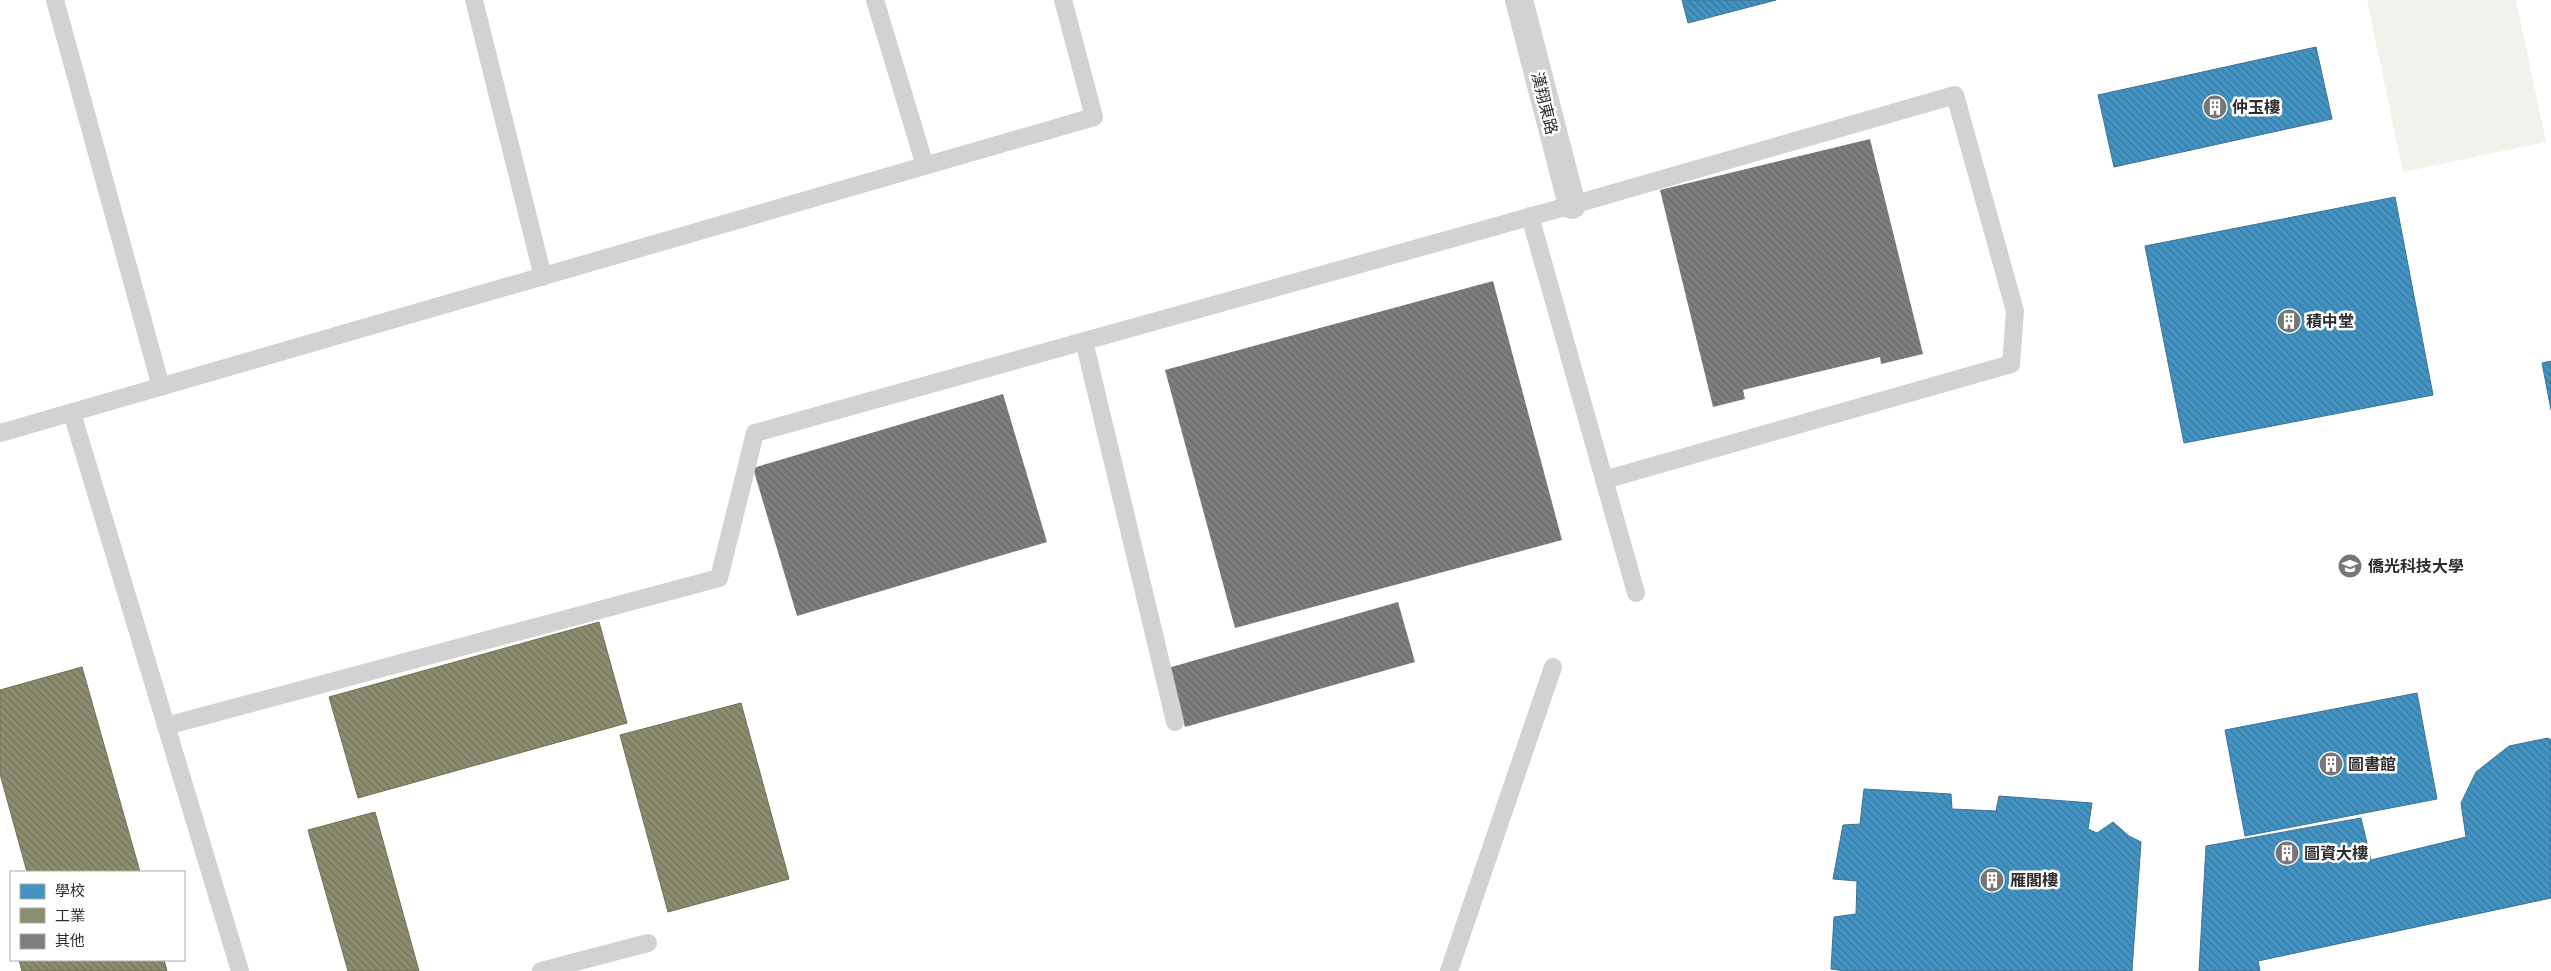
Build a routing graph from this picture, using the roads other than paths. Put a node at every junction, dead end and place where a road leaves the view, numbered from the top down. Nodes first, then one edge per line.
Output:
1 (55, 0) edge
2 (474, 0) edge
3 (876, 0) edge
4 (1063, 0) edge
5 (1519, 0) edge
6 (926, 166) junction
7 (1572, 205) junction
8 (1530, 216) junction
9 (543, 277) junction
10 (1084, 341) junction
11 (161, 387) junction
12 (72, 413) junction
13 (0, 433) edge
14 (1604, 480) junction
15 (1636, 593) dead end
16 (1553, 667) dead end
17 (1175, 722) dead end
18 (166, 726) junction
19 (648, 943) dead end
20 (240, 971) edge
21 (541, 971) edge
22 (1449, 971) edge

1 - 11 lane
2 - 9 lane
3 - 6 lane
4 - 6 lane
5 - 7 street, 漢翔東路
6 - 9 lane
7 - 8 lane
7 - 14 lane
8 - 10 lane
8 - 14 lane
9 - 11 lane
10 - 17 lane
10 - 18 lane
11 - 12 lane
12 - 13 lane
12 - 18 lane
14 - 15 lane
16 - 22 lane
18 - 20 lane
19 - 21 lane

